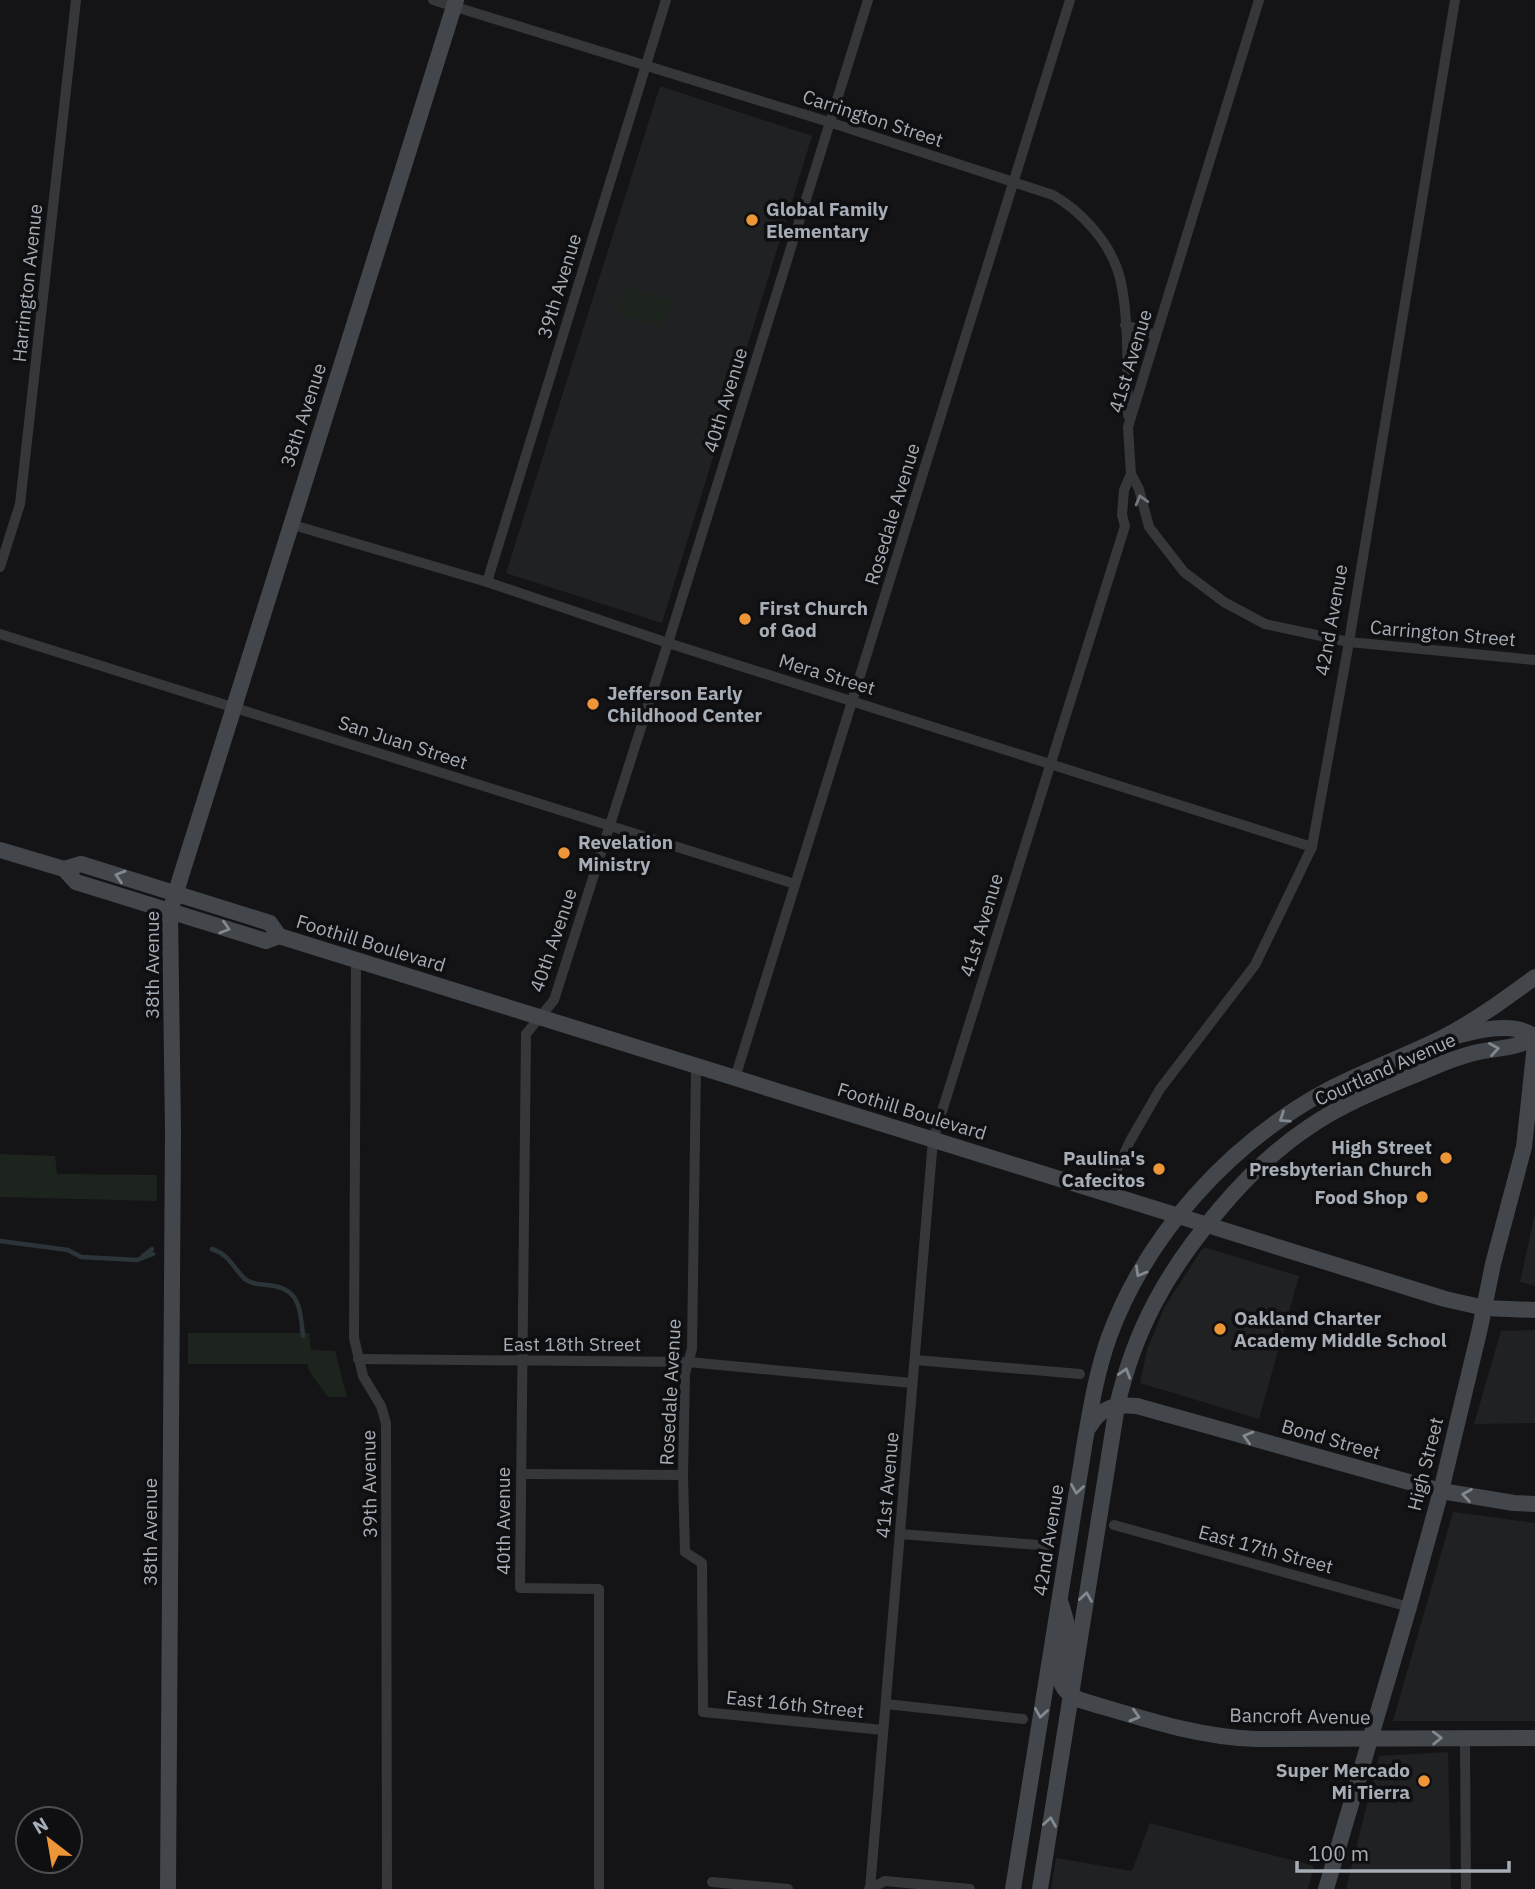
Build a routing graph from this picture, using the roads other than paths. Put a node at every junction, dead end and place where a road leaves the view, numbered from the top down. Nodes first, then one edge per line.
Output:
1 (76, 0) edge
2 (433, 0) edge
3 (666, 0) edge
4 (868, 0) edge
5 (1070, 0) edge
6 (1259, 0) edge
7 (1455, 0) edge
8 (455, 3) edge
9 (645, 65) junction
10 (829, 122) junction
11 (1014, 182) junction
12 (1125, 325) junction
13 (1156, 335) junction
14 (1128, 427) junction
15 (1131, 474) junction
16 (290, 524) junction
17 (1125, 526) junction
18 (1149, 527) junction
19 (0, 567) edge
20 (487, 582) junction
21 (0, 634) edge
22 (1349, 642) junction
23 (668, 643) junction
24 (1535, 660) edge
25 (852, 700) junction
26 (233, 707) junction
27 (1049, 765) junction
28 (609, 826) junction
29 (1312, 847) junction
30 (0, 850) edge
31 (64, 869) junction
32 (795, 884) junction
33 (175, 893) junction
34 (170, 911) junction
35 (279, 936) junction
36 (356, 960) junction
37 (1535, 977) edge
38 (540, 1017) junction
39 (1535, 1037) edge
40 (1535, 1044) edge
41 (1420, 1048) junction
42 (696, 1066) junction
43 (735, 1078) junction
44 (933, 1140) junction
45 (1106, 1193) junction
46 (1179, 1216) junction
47 (1207, 1225) junction
48 (1485, 1308) junction
49 (1535, 1310) edge
50 (358, 1359) junction
51 (915, 1360) junction
52 (522, 1362) junction
53 (688, 1362) junction
54 (1080, 1374) dead end
55 (912, 1383) junction
56 (1117, 1406) junction
57 (1085, 1441) junction
58 (521, 1474) junction
59 (683, 1475) junction
60 (1441, 1491) junction
61 (1535, 1504) edge
62 (1114, 1525) dead end
63 (900, 1534) junction
64 (1051, 1546) dead end
65 (1060, 1598) junction
66 (1409, 1607) junction
67 (1070, 1696) junction
68 (886, 1704) junction
69 (703, 1712) joint
70 (1023, 1720) dead end
71 (883, 1730) junction
72 (1465, 1738) junction
73 (1535, 1738) edge
74 (1369, 1739) junction
75 (712, 1882) dead end
76 (168, 1889) edge
77 (387, 1889) edge
78 (599, 1889) edge
79 (788, 1889) edge
80 (870, 1889) edge
81 (970, 1889) edge
82 (1013, 1889) edge
83 (1040, 1889) edge
84 (1326, 1889) edge
85 (1466, 1889) edge

1 - 19 street, Harrington Avenue
2 - 8 street, Carrington Street
3 - 9 street, 39th Avenue
4 - 10 street, 40th Avenue
5 - 11 street, Rosedale Avenue
6 - 13 street, 41st Avenue
7 - 22 street, 42nd Avenue
8 - 9 street, Carrington Street
8 - 16 main road, 38th Avenue
9 - 10 street, Carrington Street
9 - 20 street, 39th Avenue
10 - 11 street, Carrington Street
10 - 23 street, 40th Avenue
11 - 12 street, Carrington Street
11 - 25 street, Rosedale Avenue
12 - 13 street
12 - 14 street, Carrington Street
13 - 14 street, 41st Avenue
14 - 15 street, 41st Avenue
15 - 17 street, 41st Avenue
18 -> 15 street, Carrington Street
16 - 20 street, Mera Street
16 - 26 main road, 38th Avenue
17 - 18 street
17 - 27 street, 41st Avenue
18 - 22 street, Carrington Street
20 - 23 street, Mera Street
21 - 26 street, San Juan Street
22 - 24 street, Carrington Street
22 - 29 street, 42nd Avenue
23 - 25 street, Mera Street
23 - 28 street, 40th Avenue
25 - 27 street, Mera Street
25 - 32 street, Rosedale Avenue
26 - 28 street, San Juan Street
26 - 33 main road, 38th Avenue
27 - 29 street, Mera Street
27 - 44 street, 41st Avenue
28 - 32 street, San Juan Street
28 - 38 street, 40th Avenue
29 - 45 street, 42nd Avenue
30 - 31 main road, Foothill Boulevard
33 -> 31 main road, Foothill Boulevard
31 - 34 main road, Foothill Boulevard
32 - 43 street, Rosedale Avenue
33 - 34 main road, 38th Avenue
33 - 35 main road, Foothill Boulevard
34 -> 35 main road, Foothill Boulevard
34 - 76 main road, 38th Avenue
35 - 36 main road, Foothill Boulevard
36 - 38 main road, Foothill Boulevard
36 - 50 street, 39th Avenue
37 - 41 main road, Courtland Avenue
38 - 42 main road, Foothill Boulevard
38 - 52 street, 40th Avenue
39 - 41 main road, Courtland Avenue
47 -> 39 main road, Courtland Avenue
40 - 48 main road, High Street
41 -> 46 main road, Courtland Avenue
42 - 43 main road, Foothill Boulevard
42 - 53 street, Rosedale Avenue
43 - 44 main road, Foothill Boulevard
44 - 45 main road, Foothill Boulevard
44 - 51 street, 41st Avenue
45 - 46 main road, Foothill Boulevard
46 - 47 main road, Foothill Boulevard
46 -> 57 main road, 42nd Avenue
47 - 48 main road, Foothill Boulevard
56 -> 47 main road
48 - 49 main road, Foothill Boulevard
48 - 60 main road, High Street
50 - 52 street, East 18th Street
50 - 77 street, 39th Avenue
51 - 54 street
51 - 55 street, 41st Avenue
52 - 53 street, East 18th Street
52 - 58 street, 40th Avenue
53 - 55 street, East 18th Street
53 - 59 street, Rosedale Avenue
55 - 63 street, 41st Avenue
56 - 57 main road
60 -> 56 main road, Bond Street
67 -> 56 main road
57 -> 65 main road, 42nd Avenue
58 - 59 street
58 - 78 street, 40th Avenue
59 - 69 street, Rosedale Avenue
61 -> 60 main road, Bond Street
60 - 66 main road, High Street
62 - 66 street, East 17th Street
63 - 64 street
63 - 68 street, 41st Avenue
65 - 67 main road
65 -> 82 main road, 42nd Avenue
66 - 74 main road, High Street
67 -> 74 main road, Bancroft Avenue
83 -> 67 main road
68 - 70 street, East 16th Street
68 - 71 street, 41st Avenue
69 - 71 street, East 16th Street
71 - 80 street, 41st Avenue
72 - 73 main road, Bancroft Avenue
74 -> 72 main road, Bancroft Avenue
72 - 85 street
74 - 84 main road, High Street
75 - 79 street
80 - 81 street

